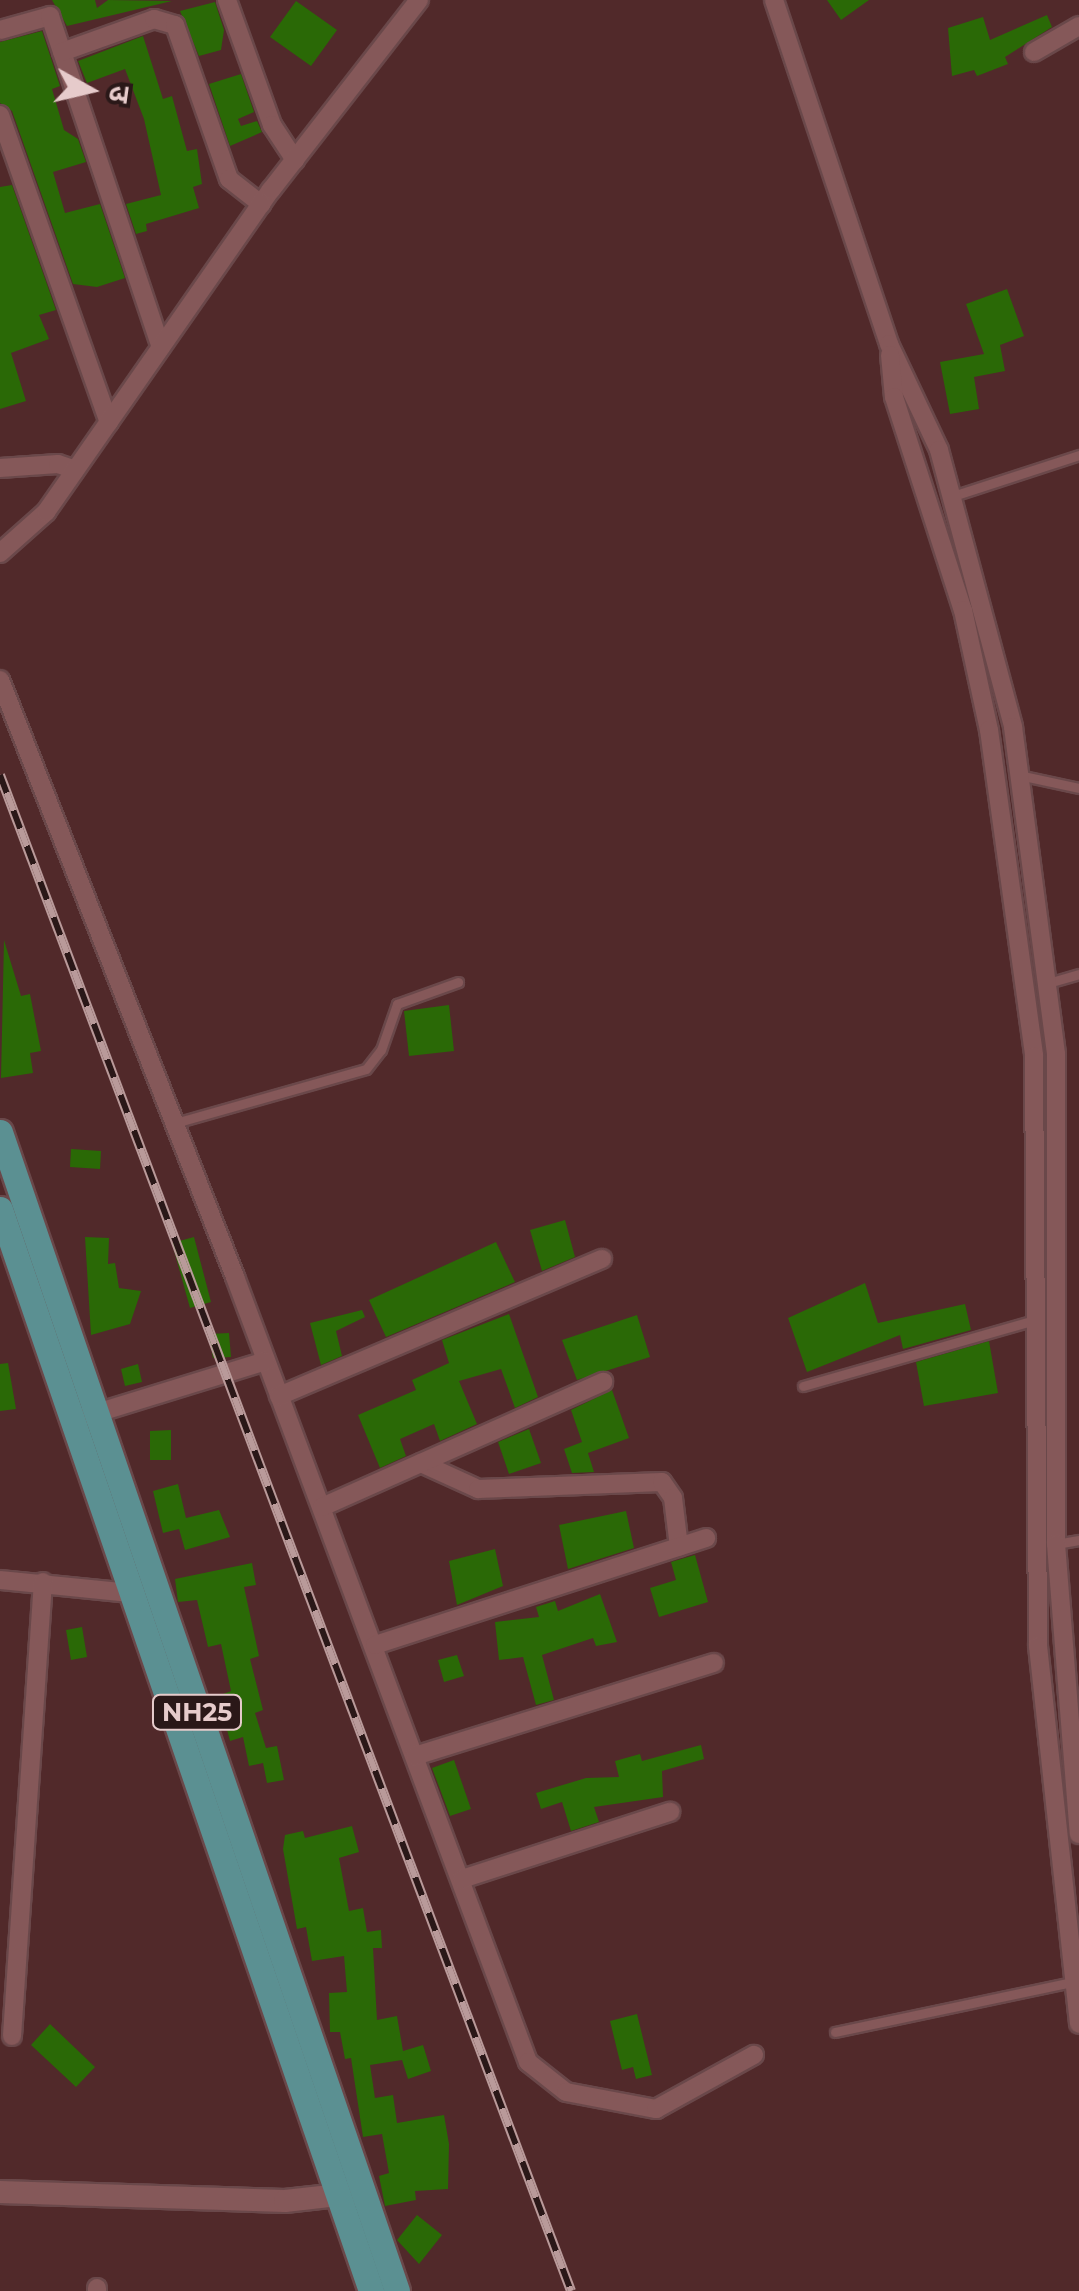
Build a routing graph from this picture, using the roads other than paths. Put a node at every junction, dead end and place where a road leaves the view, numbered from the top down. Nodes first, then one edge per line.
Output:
1 (228, 0) edge
2 (419, 0) edge
3 (774, 0) edge
4 (1079, 26) edge
5 (0, 30) edge
6 (62, 52) junction
7 (1034, 52) dead end
8 (0, 116) edge
9 (295, 160) junction
10 (262, 204) junction
11 (889, 344) junction
12 (161, 347) junction
13 (108, 422) junction
14 (1079, 455) edge
15 (0, 468) edge
16 (75, 470) junction
17 (953, 496) junction
18 (0, 553) edge
19 (0, 680) edge
20 (1019, 775) junction
21 (1079, 788) edge
22 (1079, 974) edge
23 (458, 982) dead end
24 (1048, 984) junction
25 (175, 1123) junction
26 (0, 1132) edge
27 (0, 1209) edge
28 (8, 1256) edge
29 (602, 1259) dead end
30 (1032, 1321) junction
31 (266, 1362) junction
32 (603, 1382) dead end
33 (803, 1386) dead end
34 (279, 1396) junction
35 (84, 1417) junction
36 (421, 1463) junction
37 (322, 1508) junction
38 (706, 1538) dead end
39 (1079, 1540) edge
40 (1056, 1544) junction
41 (679, 1547) junction
42 (0, 1580) edge
43 (42, 1582) junction
44 (131, 1593) junction
45 (375, 1645) junction
46 (714, 1663) dead end
47 (415, 1756) junction
48 (670, 1812) dead end
49 (1079, 1834) edge
50 (462, 1880) junction
51 (1072, 1982) junction
52 (1079, 2024) edge
53 (835, 2032) dead end
54 (12, 2036) dead end
55 (754, 2055) dead end
56 (0, 2192) edge
57 (351, 2194) junction
58 (371, 2291) edge
59 (397, 2291) edge

1 - 9 street
2 - 9 street
3 - 11 street
4 - 7 street
5 - 6 street
6 - 10 street
6 - 12 street
8 - 13 street
9 - 10 street
10 - 12 street
11 - 17 street
11 - 30 street
12 - 13 street
13 - 16 street
14 - 17 lane
15 - 16 street
16 - 18 street
17 - 20 street
19 - 25 street
20 - 21 lane
20 - 24 street
22 - 24 lane
23 - 25 lane
24 - 40 street
25 - 31 street
26 - 35 main road, NH25
27 - 28 main road, NH25
28 - 35 main road, NH25
29 - 34 street
30 - 33 lane
30 - 51 street
31 - 34 street
31 - 35 street
32 - 36 street
34 - 37 street
35 - 44 main road, NH25
35 - 57 main road, NH25
36 - 37 street
36 - 41 street
37 - 45 street
38 - 41 street
39 - 40 lane
40 - 49 street
41 - 45 street
42 - 43 street
43 - 44 street
43 - 54 street
44 - 57 main road, NH25
45 - 47 street
46 - 47 street
47 - 50 street
48 - 50 street
50 - 55 street
51 - 52 street
51 - 53 lane
56 - 57 street
57 - 58 main road, NH25
57 - 59 main road, NH25

